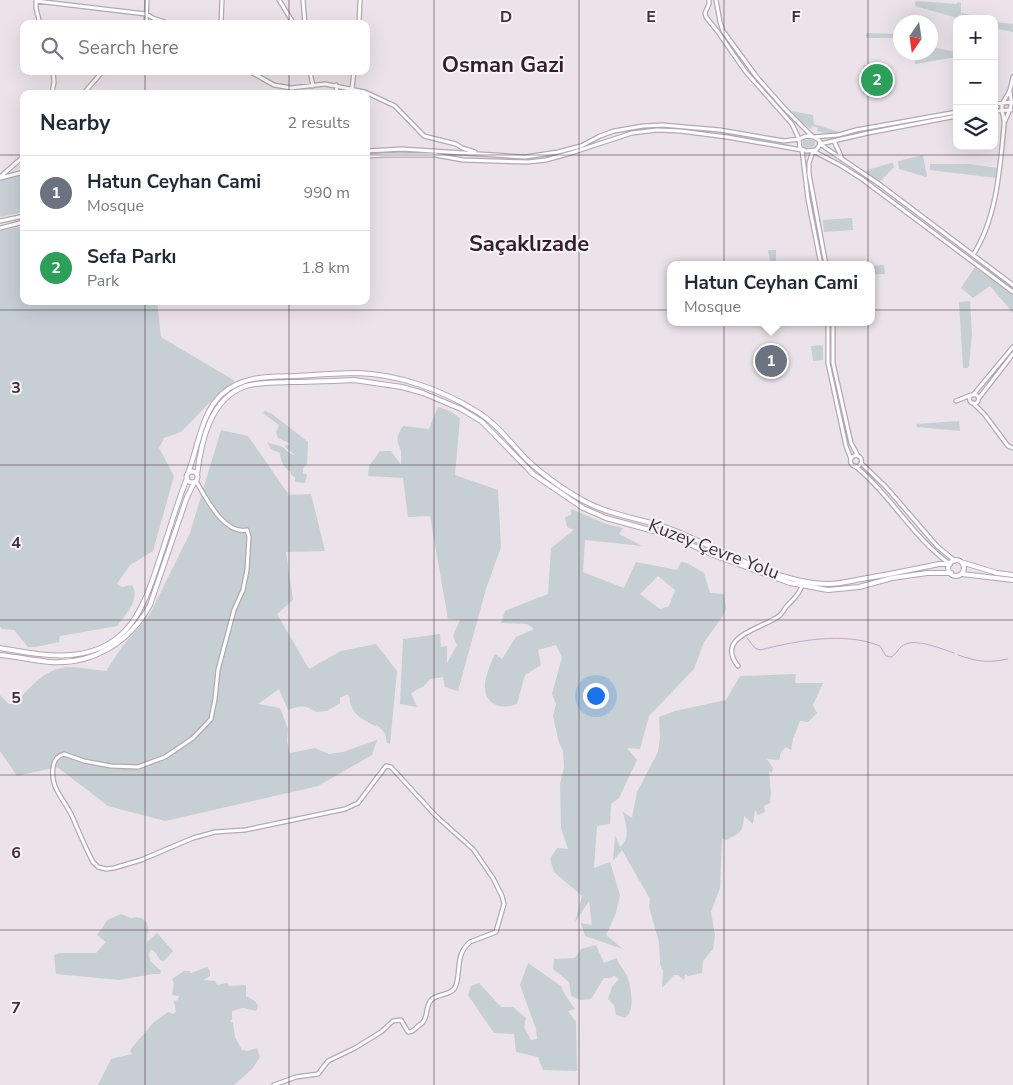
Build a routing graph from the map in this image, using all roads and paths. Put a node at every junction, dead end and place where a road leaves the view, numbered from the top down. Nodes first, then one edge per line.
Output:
1 (147, 0) edge
2 (222, 0) edge
3 (279, 0) edge
4 (303, 0) edge
5 (360, 0) edge
6 (710, 0) edge
7 (716, 0) edge
8 (36, 1) edge
9 (146, 14) junction
10 (39, 20) edge
11 (146, 20) edge
12 (159, 20) edge
13 (221, 20) edge
14 (292, 20) edge
15 (305, 20) edge
16 (359, 20) edge
17 (53, 75) edge
18 (100, 75) edge
19 (256, 75) edge
20 (311, 75) edge
21 (354, 75) edge
22 (1013, 77) edge
23 (336, 85) junction
24 (313, 86) junction
25 (352, 89) junction
26 (53, 90) edge
27 (86, 90) edge
28 (337, 90) edge
29 (355, 90) edge
30 (1010, 92) junction
31 (370, 95) edge
32 (1002, 102) junction
33 (1013, 102) edge
34 (998, 103) edge
35 (998, 110) edge
36 (1002, 110) junction
37 (1012, 110) edge
38 (953, 113) edge
39 (953, 117) edge
40 (1004, 122) junction
41 (813, 137) junction
42 (800, 139) junction
43 (834, 141) junction
44 (820, 144) junction
45 (802, 150) junction
46 (370, 151) edge
47 (813, 151) junction
48 (481, 154) junction
49 (370, 156) edge
50 (843, 159) junction
51 (20, 160) edge
52 (20, 173) edge
53 (0, 178) edge
54 (20, 217) edge
55 (0, 221) edge
56 (20, 223) edge
57 (0, 228) edge
58 (972, 255) junction
59 (820, 261) edge
60 (825, 261) edge
61 (1013, 285) edge
62 (1013, 292) edge
63 (828, 326) edge
64 (833, 326) edge
65 (1013, 347) edge
66 (1013, 354) edge
67 (972, 395) junction
68 (979, 399) junction
69 (973, 403) junction
70 (982, 412) junction
71 (1013, 448) edge
72 (858, 456) junction
73 (851, 459) junction
74 (861, 463) junction
75 (855, 466) junction
76 (197, 475) junction
77 (187, 476) junction
78 (195, 482) junction
79 (955, 561) junction
80 (961, 562) junction
81 (950, 564) junction
82 (951, 574) junction
83 (962, 574) junction
84 (1013, 575) edge
85 (1013, 580) edge
86 (802, 586) junction
87 (0, 648) edge
88 (0, 655) edge
89 (738, 666) dead end
90 (274, 1085) edge

1 - 9 street
2 - 13 street
3 - 14 street
4 - 15 street
5 - 16 street
6 - 42 street
7 - 41 street
8 - 9 street
8 - 10 street
9 - 11 street
9 - 12 street
17 - 26 street
18 - 27 street
19 - 24 street
20 - 24 street
21 - 25 street
22 - 30 street
23 - 24 street
23 - 25 street
23 - 28 street
25 - 29 street
30 - 32 street
30 - 33 street
31 - 48 street
32 - 33 street
32 - 34 street
32 - 36 street
33 - 37 street
35 - 36 street
36 - 37 street
36 - 40 street
37 - 40 street
38 - 41 street
39 - 43 street
40 - 58 street
41 - 42 street
41 - 44 street
42 - 45 street
42 - 48 street
43 - 44 street
43 - 50 street
44 - 47 street
44 - 50 street
45 - 47 street
45 - 49 street
45 - 59 street
46 - 48 street
47 - 60 street
47 - 62 street
50 - 58 street
51 - 53 street
52 - 53 street
54 - 55 street
56 - 57 street
58 - 61 street
63 - 73 street
64 - 72 street
65 - 67 street
66 - 68 street
67 - 68 street
67 - 69 street
67 - 69 street
68 - 69 street
68 - 70 street
69 - 70 street
70 - 71 street
72 - 73 street
72 - 74 street
73 - 75 street
74 - 75 street
74 - 79 street
75 - 81 street
76 - 77 main road
76 - 78 main road, Kuzey Çevre Yolu
76 - 86 main road, Kuzey Çevre Yolu
77 - 78 main road
77 - 81 main road, Kuzey Çevre Yolu
77 - 87 main road, Kuzey Çevre Yolu
78 - 88 main road
78 - 90 street
79 - 80 main road
79 - 81 main road
80 - 83 main road
80 - 84 main road
81 - 82 main road
82 - 83 main road
82 - 86 main road, Kuzey Çevre Yolu
83 - 85 main road
86 - 89 street

